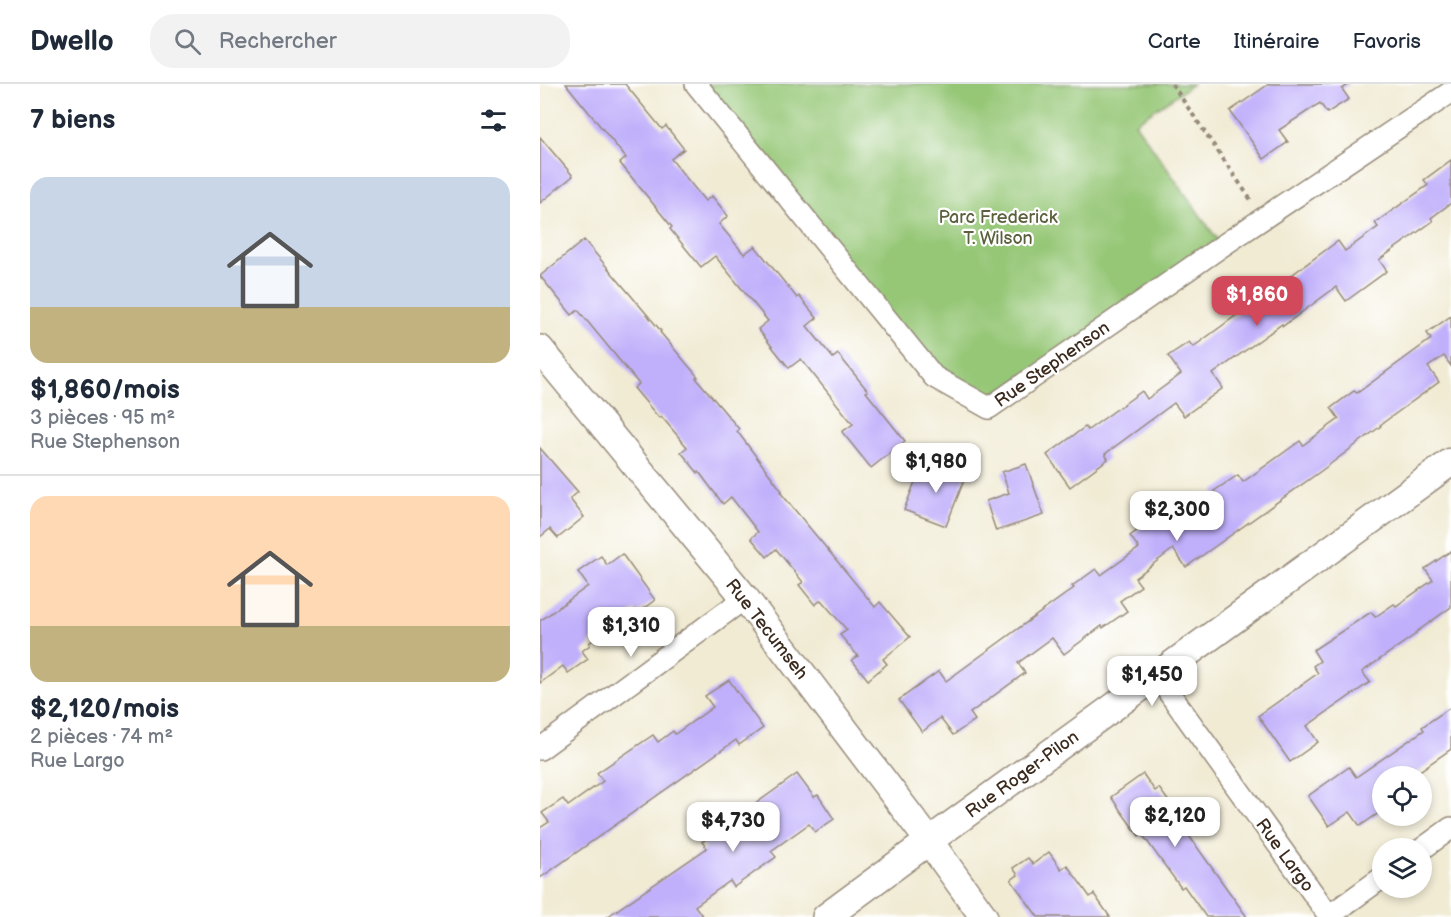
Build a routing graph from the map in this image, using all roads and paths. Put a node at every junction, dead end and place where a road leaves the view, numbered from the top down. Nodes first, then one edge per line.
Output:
1 (696, 84) edge
2 (1172, 84) edge
3 (1451, 92) edge
4 (1264, 218) junction
5 (540, 349) edge
6 (1451, 462) edge
7 (745, 598) junction
8 (1157, 676) junction
9 (540, 749) edge
10 (1451, 828) edge
11 (929, 841) junction
12 (1432, 842) edge
13 (1372, 885) edge
14 (826, 917) edge
15 (984, 917) edge
16 (1330, 917) edge

1 - 4 street, Rue Stephenson
2 - 4 path
3 - 4 street, Rue Stephenson
5 - 7 street, Rue Tecumseh
6 - 8 street, Rue Roger-Pilon
7 - 9 street
7 - 11 street, Rue Tecumseh
8 - 11 street, Rue Roger-Pilon
8 - 16 street, Rue Largo
10 - 12 street
11 - 14 street, Rue Roger-Pilon
11 - 15 street, Rue Tecumseh
13 - 16 street

